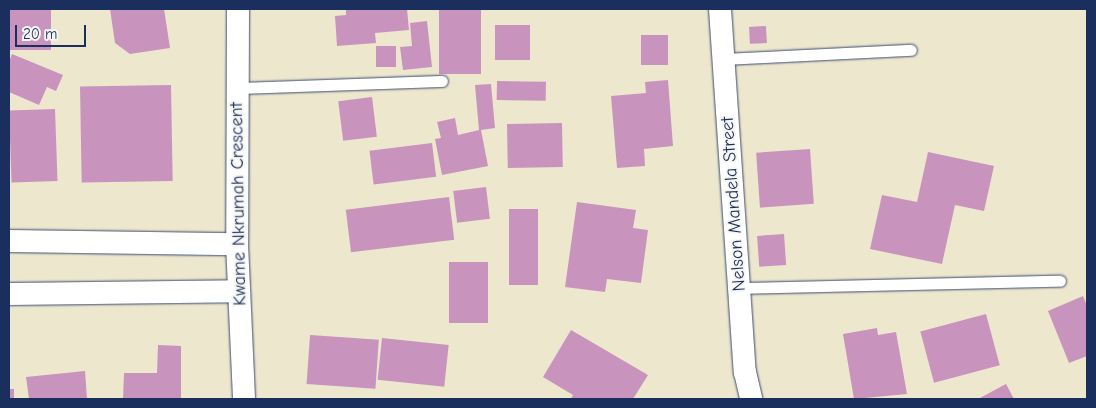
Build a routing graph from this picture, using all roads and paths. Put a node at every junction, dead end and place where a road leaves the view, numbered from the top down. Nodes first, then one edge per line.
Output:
1 (238, 9) edge
2 (720, 9) edge
3 (911, 50) dead end
4 (724, 59) junction
5 (442, 81) dead end
6 (238, 88) junction
7 (9, 241) edge
8 (237, 244) junction
9 (1060, 281) dead end
10 (740, 288) junction
11 (239, 291) junction
12 (9, 294) edge
13 (244, 399) edge
14 (751, 399) edge

1 - 6 street, Kwame Nkrumah Crescent
2 - 4 street, Nelson Mandela Street
3 - 4 lane
4 - 10 street, Nelson Mandela Street
5 - 6 lane
6 - 8 street, Kwame Nkrumah Crescent
7 - 8 street
8 - 11 street, Kwame Nkrumah Crescent
9 - 10 lane
10 - 14 street, Nelson Mandela Street
11 - 12 street
11 - 13 street, Kwame Nkrumah Crescent

